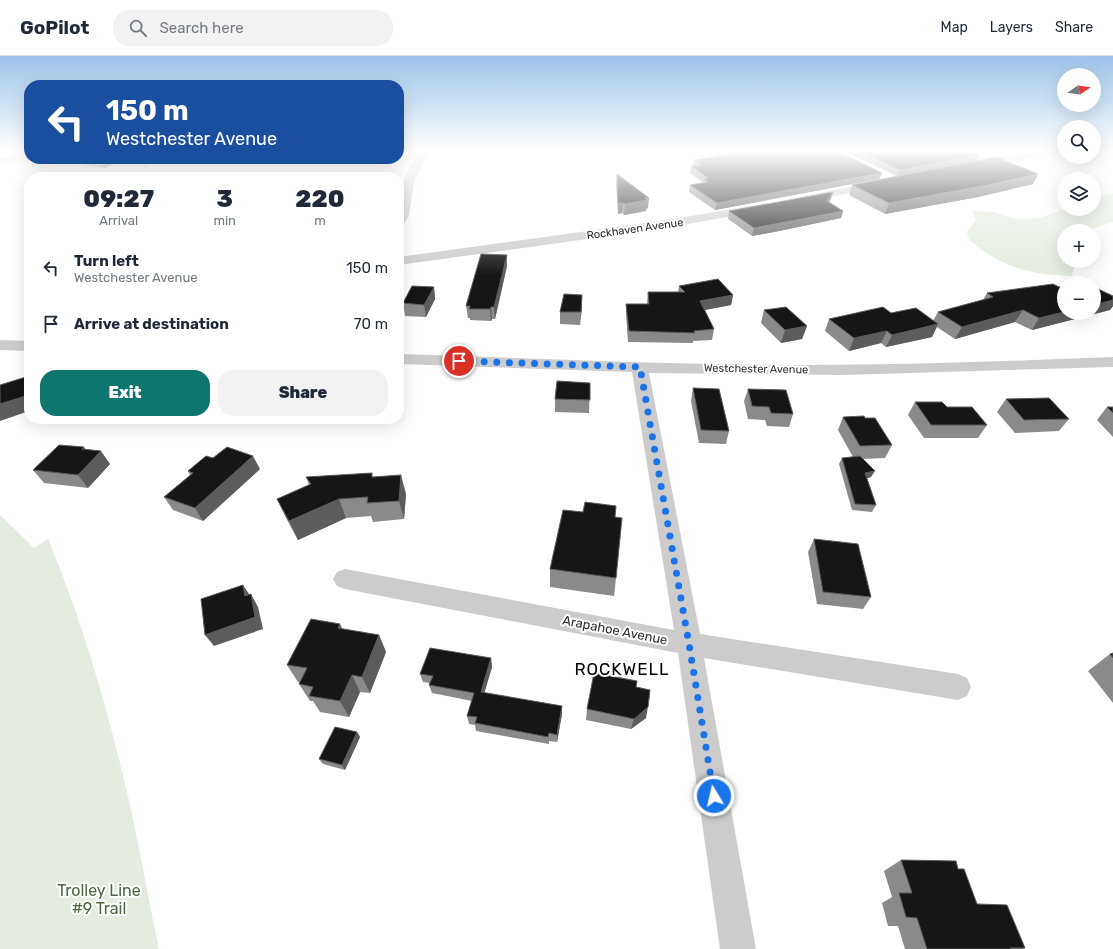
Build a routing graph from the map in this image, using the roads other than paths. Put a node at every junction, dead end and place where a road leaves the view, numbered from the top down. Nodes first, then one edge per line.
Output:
1 (831, 192) edge
2 (790, 202) edge
3 (768, 206) edge
4 (404, 260) edge
5 (0, 345) edge
6 (24, 346) edge
7 (404, 359) edge
8 (1113, 362) edge
9 (640, 367) junction
10 (344, 579) dead end
11 (689, 644) junction
12 (958, 687) dead end
13 (738, 949) edge

1 - 2 street
3 - 4 street, Rockhaven Avenue
5 - 6 street
7 - 9 street, Westchester Avenue
8 - 9 street, Westchester Avenue
9 - 11 street
10 - 11 street, Arapahoe Avenue
11 - 12 street, Arapahoe Avenue
11 - 13 street

